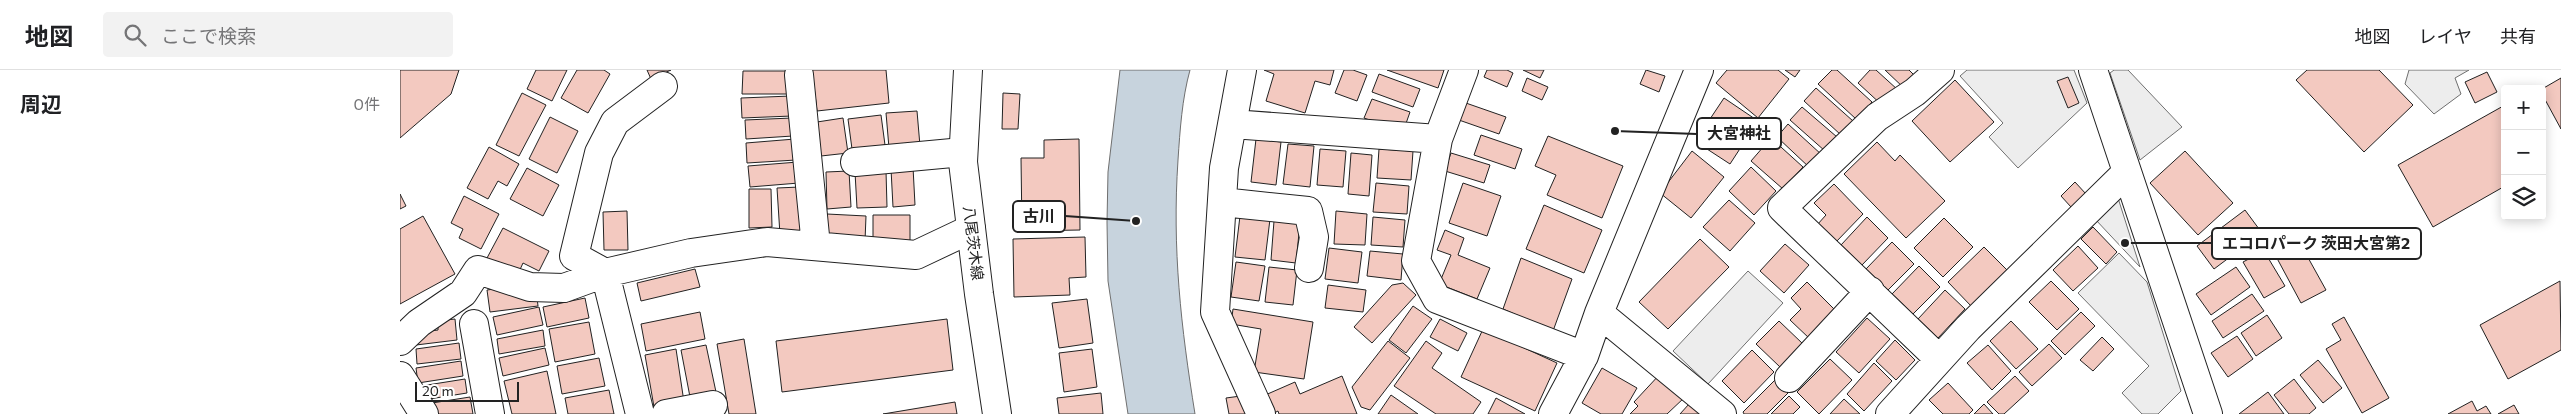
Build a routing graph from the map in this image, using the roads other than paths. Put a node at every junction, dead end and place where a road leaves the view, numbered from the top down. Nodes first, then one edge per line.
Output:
1 (968, 70) edge
2 (1242, 70) edge
3 (1464, 70) edge
4 (1699, 70) edge
5 (1940, 70) edge
6 (2092, 70) edge
7 (799, 75) dead end
8 (663, 86) dead end
9 (1232, 124) junction
10 (1438, 139) junction
11 (963, 152) junction
12 (856, 162) dead end
13 (2127, 172) junction
14 (1222, 202) junction
15 (971, 229) junction
16 (816, 246) junction
17 (1308, 268) dead end
18 (605, 273) junction
19 (1870, 291) junction
20 (1599, 313) junction
21 (474, 324) dead end
22 (400, 341) edge
23 (1584, 356) junction
24 (1939, 359) junction
25 (400, 376) edge
26 (1789, 378) dead end
27 (713, 405) dead end
28 (424, 414) edge
29 (490, 414) edge
30 (640, 414) edge
31 (666, 414) edge
32 (997, 414) edge
33 (1261, 414) edge
34 (1553, 414) edge
35 (1722, 414) edge
36 (1890, 414) edge
37 (2208, 414) edge

1 - 11 street, 八尾茨木線
2 - 9 street
3 - 10 street
4 - 20 street
5 - 19 street
6 - 13 street
7 - 16 street
8 - 18 street
9 - 10 street
9 - 14 street
10 - 23 street
11 - 12 street
11 - 15 street, 八尾茨木線
13 - 24 street
13 - 37 street
14 - 17 street
14 - 33 street
15 - 16 street
15 - 32 street, 八尾茨木線
16 - 18 street
18 - 22 street
18 - 30 street
19 - 24 street
19 - 26 street
20 - 23 street
20 - 35 street
21 - 29 street
23 - 34 street
24 - 36 street
25 - 28 street
27 - 31 street

